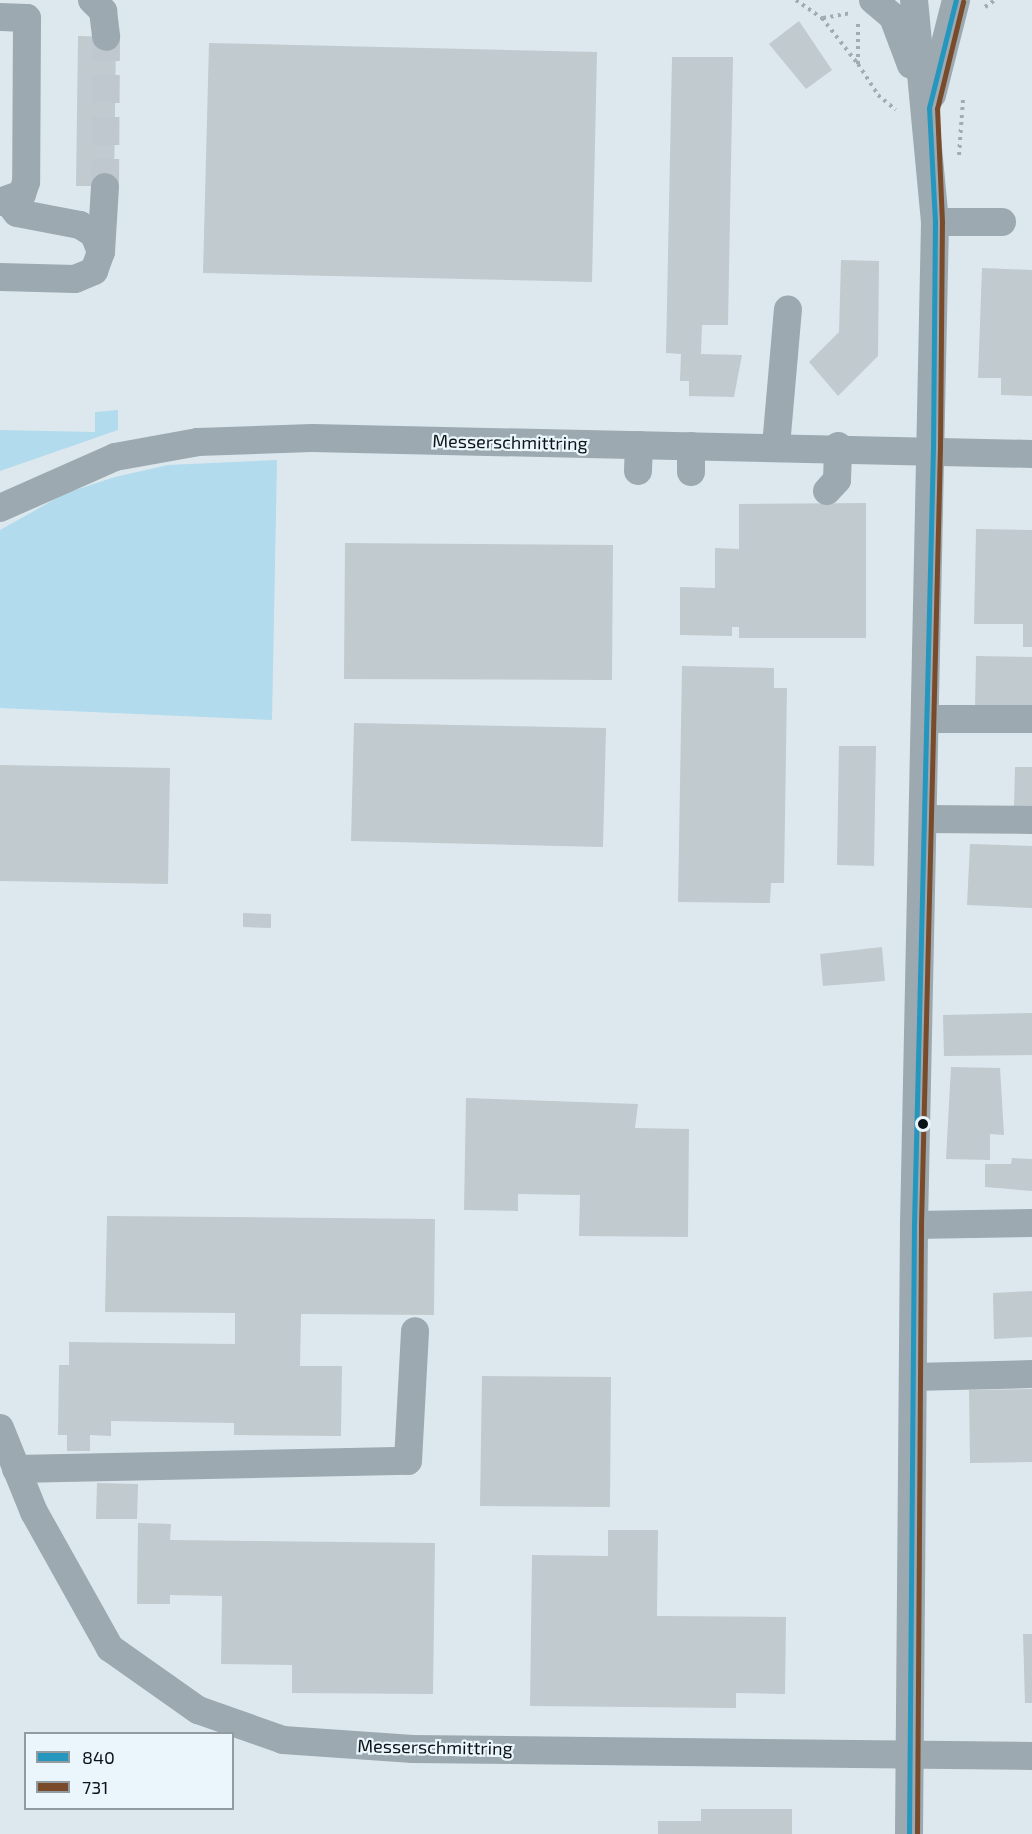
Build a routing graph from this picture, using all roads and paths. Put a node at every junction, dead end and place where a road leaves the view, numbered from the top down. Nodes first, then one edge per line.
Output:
1 (92, 0) edge
2 (796, 0) edge
3 (873, 0) edge
4 (914, 0) edge
5 (995, 0) edge
6 (968, 6) edge
7 (24, 12) edge
8 (822, 18) junction
9 (106, 37) tunnel mouth
10 (858, 64) junction
11 (963, 93) dead end
12 (929, 108) junction
13 (929, 137) junction
14 (959, 164) dead end
15 (105, 187) tunnel mouth
16 (4, 202) edge
17 (935, 222) junction
18 (1002, 222) dead end
19 (101, 252) junction
20 (0, 277) edge
21 (788, 310) dead end
22 (776, 446) junction
23 (838, 447) junction
24 (933, 449) junction
25 (1032, 454) edge
26 (827, 491) dead end
27 (0, 508) edge
28 (926, 719) junction
29 (1032, 719) edge
30 (924, 819) junction
31 (1032, 820) edge
32 (1032, 1223) edge
33 (914, 1225) junction
34 (415, 1331) dead end
35 (1032, 1374) edge
36 (913, 1377) junction
37 (0, 1428) edge
38 (16, 1469) junction
39 (909, 1756) junction
40 (1032, 1756) edge
41 (909, 1834) edge

1 - 9 street
2 - 8 path
3 - 12 street
4 - 12 street
5 - 6 path
6 - 12 street
7 - 16 street
8 - 10 path
8 - 10 path
10 - 13 path
11 - 14 path
12 - 13 street
13 - 17 street
15 - 19 street
16 - 19 street
17 - 18 street
17 - 24 street
19 - 20 street
21 - 22 street
22 - 23 street, Messerschmittring
22 - 27 street, Messerschmittring
23 - 24 street, Messerschmittring
23 - 26 street
24 - 25 street, Messerschmittring
24 - 28 street
28 - 29 street
28 - 30 street
30 - 31 street
30 - 33 street
32 - 33 street
33 - 36 street
34 - 38 street
35 - 36 street
36 - 39 street
37 - 38 street, Messerschmittring
38 - 39 street, Messerschmittring
39 - 40 street, Messerschmittring
39 - 41 street

